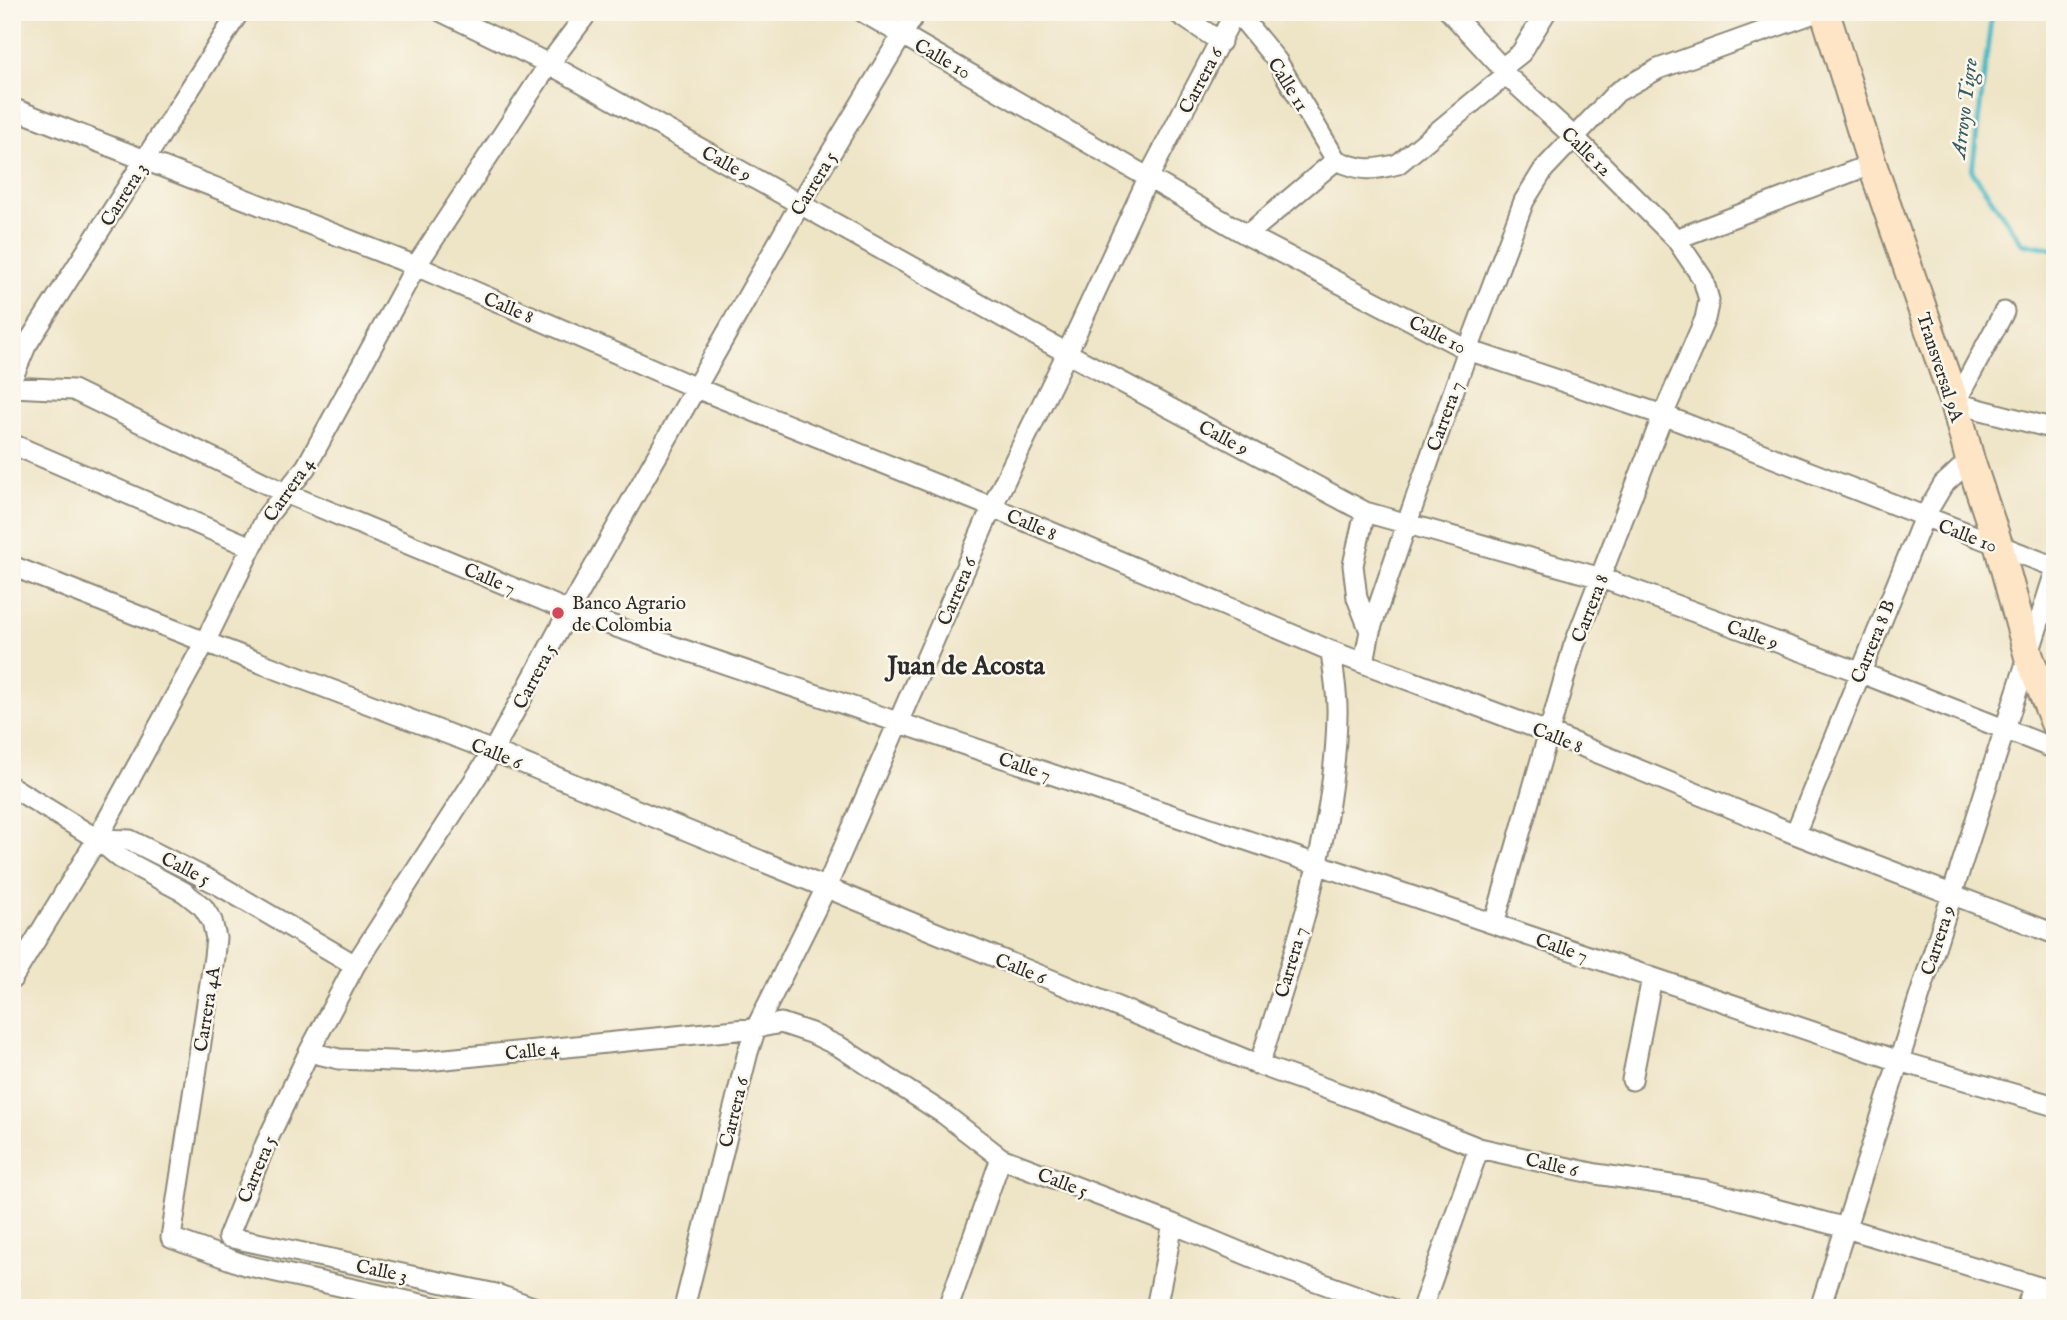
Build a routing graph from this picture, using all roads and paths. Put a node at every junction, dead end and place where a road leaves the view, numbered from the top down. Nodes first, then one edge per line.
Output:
1 (239, 12) edge
2 (442, 12) edge
3 (587, 12) edge
4 (863, 12) edge
5 (916, 12) edge
6 (1176, 12) edge
7 (1236, 12) edge
8 (1450, 12) edge
9 (1546, 12) edge
10 (1818, 12) edge
11 (1825, 12) edge
12 (902, 34) junction
13 (1221, 42) junction
14 (549, 64) junction
15 (1504, 72) junction
16 (12, 108) edge
17 (1574, 137) junction
18 (144, 160) junction
19 (1336, 160) junction
20 (1871, 164) junction
21 (1149, 176) junction
22 (800, 204) junction
23 (1247, 235) junction
24 (1676, 239) junction
25 (416, 267) junction
26 (1709, 300) joint
27 (2004, 312) dead end
28 (1468, 350) junction
29 (1067, 353) junction
30 (12, 379) edge
31 (12, 387) edge
32 (696, 388) junction
33 (1955, 403) junction
34 (1663, 415) junction
35 (2055, 429) edge
36 (12, 444) edge
37 (1970, 460) junction
38 (285, 493) junction
39 (992, 507) junction
40 (1365, 512) junction
41 (1924, 517) junction
42 (1406, 523) junction
43 (251, 547) junction
44 (1999, 547) junction
45 (12, 566) edge
46 (2055, 570) edge
47 (1601, 578) junction
48 (569, 611) junction
49 (1370, 631) junction
50 (205, 642) junction
51 (1331, 651) junction
52 (2029, 657) junction
53 (1364, 662) junction
54 (1859, 673) junction
55 (899, 723) junction
56 (2055, 723) edge
57 (2005, 729) junction
58 (1547, 732) junction
59 (2055, 749) edge
60 (494, 751) junction
61 (12, 787) edge
62 (1796, 834) junction
63 (97, 839) junction
64 (1315, 865) junction
65 (826, 888) junction
66 (1952, 895) junction
67 (1494, 924) junction
68 (2055, 934) edge
69 (355, 965) junction
70 (1652, 978) junction
71 (12, 979) edge
72 (756, 1028) junction
73 (309, 1052) junction
74 (1899, 1061) junction
75 (1259, 1065) junction
76 (1632, 1080) dead end
77 (2055, 1106) edge
78 (1479, 1148) junction
79 (1000, 1158) junction
80 (1173, 1224) junction
81 (1846, 1228) junction
82 (228, 1237) joint
83 (282, 1248) junction
84 (281, 1274) junction
85 (2034, 1286) junction
86 (2055, 1292) edge
87 (439, 1308) edge
88 (536, 1308) edge
89 (684, 1308) edge
90 (948, 1308) edge
91 (1156, 1308) edge
92 (1390, 1308) edge
93 (1422, 1308) edge
94 (1820, 1308) edge
95 (2026, 1308) edge

1 - 18 street, Carrera 3
2 - 14 street, Calle 9
3 - 14 street, Carrera 4
4 - 12 street, Calle 10
5 - 12 street, Carrera 5
6 - 13 street
7 - 13 street, Carrera 6
7 - 19 street, Calle 11
8 - 15 street, Calle 12
9 - 15 street
10 - 17 street, Carrera 7
11 - 20 main road, Transversal 9A
12 - 21 street, Calle 10
12 - 22 street, Carrera 5
13 - 21 street, Carrera 6
14 - 22 street, Calle 9
14 - 25 street, Carrera 4
15 - 17 street, Calle 12
15 - 19 street
16 - 18 street, Calle 8
17 - 24 street, Calle 12
17 - 28 street, Carrera 7
18 - 25 street, Calle 8
18 - 30 street, Carrera 3
19 - 23 street
20 - 24 street
20 - 33 main road, Transversal 9A
21 - 23 street, Calle 10
21 - 29 street, Carrera 6
22 - 29 street, Calle 9
22 - 32 street, Carrera 5
23 - 28 street, Calle 10
24 - 26 street, Calle 12
25 - 32 street, Calle 8
25 - 38 street, Carrera 4
26 - 34 street, Carrera 8
27 - 33 street
28 - 34 street, Calle 10
28 - 42 street, Carrera 7
29 - 39 street, Carrera 6
29 - 40 street, Calle 9
31 - 38 street, Calle 7
32 - 39 street, Calle 8
32 - 48 street, Carrera 5
33 - 35 street
33 - 37 main road, Transversal 9A
34 - 41 street, Calle 10
34 - 47 street, Carrera 8
36 - 43 street
37 - 41 street, Carrera 8 B
37 - 44 main road, Transversal 9A
38 - 43 street, Carrera 4
38 - 48 street, Calle 7
39 - 51 street, Calle 8
39 - 55 street, Carrera 6
40 - 42 street, Calle 9
40 - 49 street
41 - 44 street, Calle 10
41 - 54 street, Carrera 8 B
42 - 47 street, Calle 9
42 - 49 street, Carrera 7
43 - 50 street, Carrera 4
44 - 46 street, Calle 10
44 - 52 main road, Transversal 9A
45 - 50 street, Calle 6
46 - 52 street, Carrera 9
47 - 54 street, Calle 9
47 - 58 street, Carrera 8
48 - 55 street, Calle 7
48 - 60 street, Carrera 5
49 - 53 street, Carrera 7
50 - 60 street, Calle 6
50 - 63 street, Carrera 4
51 - 53 street, Calle 8
51 - 64 street, Carrera 7
52 - 56 main road, Transversal 9A
52 - 57 street, Carrera 9
53 - 58 street, Calle 8
54 - 57 street, Calle 9
54 - 62 street, Carrera 8 B
55 - 64 street, Calle 7
55 - 65 street, Carrera 6
57 - 59 street, Calle 9
57 - 66 street, Carrera 9
58 - 62 street, Calle 8
58 - 67 street, Carrera 8
60 - 65 street, Calle 6
60 - 69 street, Carrera 5
61 - 63 street, Calle 5
62 - 66 street, Calle 8
63 - 69 street, Calle 5
63 - 71 street, Carrera 4
63 - 84 street, Carrera 4A
64 - 67 street, Calle 7
64 - 75 street, Carrera 7
65 - 72 street, Carrera 6
65 - 75 street, Calle 6
66 - 68 street, Calle 8
66 - 74 street, Carrera 9
67 - 70 street, Calle 7
69 - 73 street, Carrera 5
70 - 74 street, Calle 7
70 - 76 street
72 - 73 street, Calle 4
72 - 79 street, Calle 5
72 - 89 street, Carrera 6
73 - 82 street, Carrera 5
74 - 77 street, Calle 7
74 - 81 street, Carrera 9
75 - 78 street, Calle 6
78 - 81 street, Calle 6
78 - 93 street
79 - 80 street, Calle 5
79 - 90 street
80 - 91 street
80 - 92 street, Calle 5
81 - 85 street, Calle 6
81 - 94 street, Carrera 9
82 - 83 street, Calle 3
83 - 84 street
83 - 88 street, Calle 3
84 - 87 street
85 - 86 street, Calle 6
85 - 95 street

